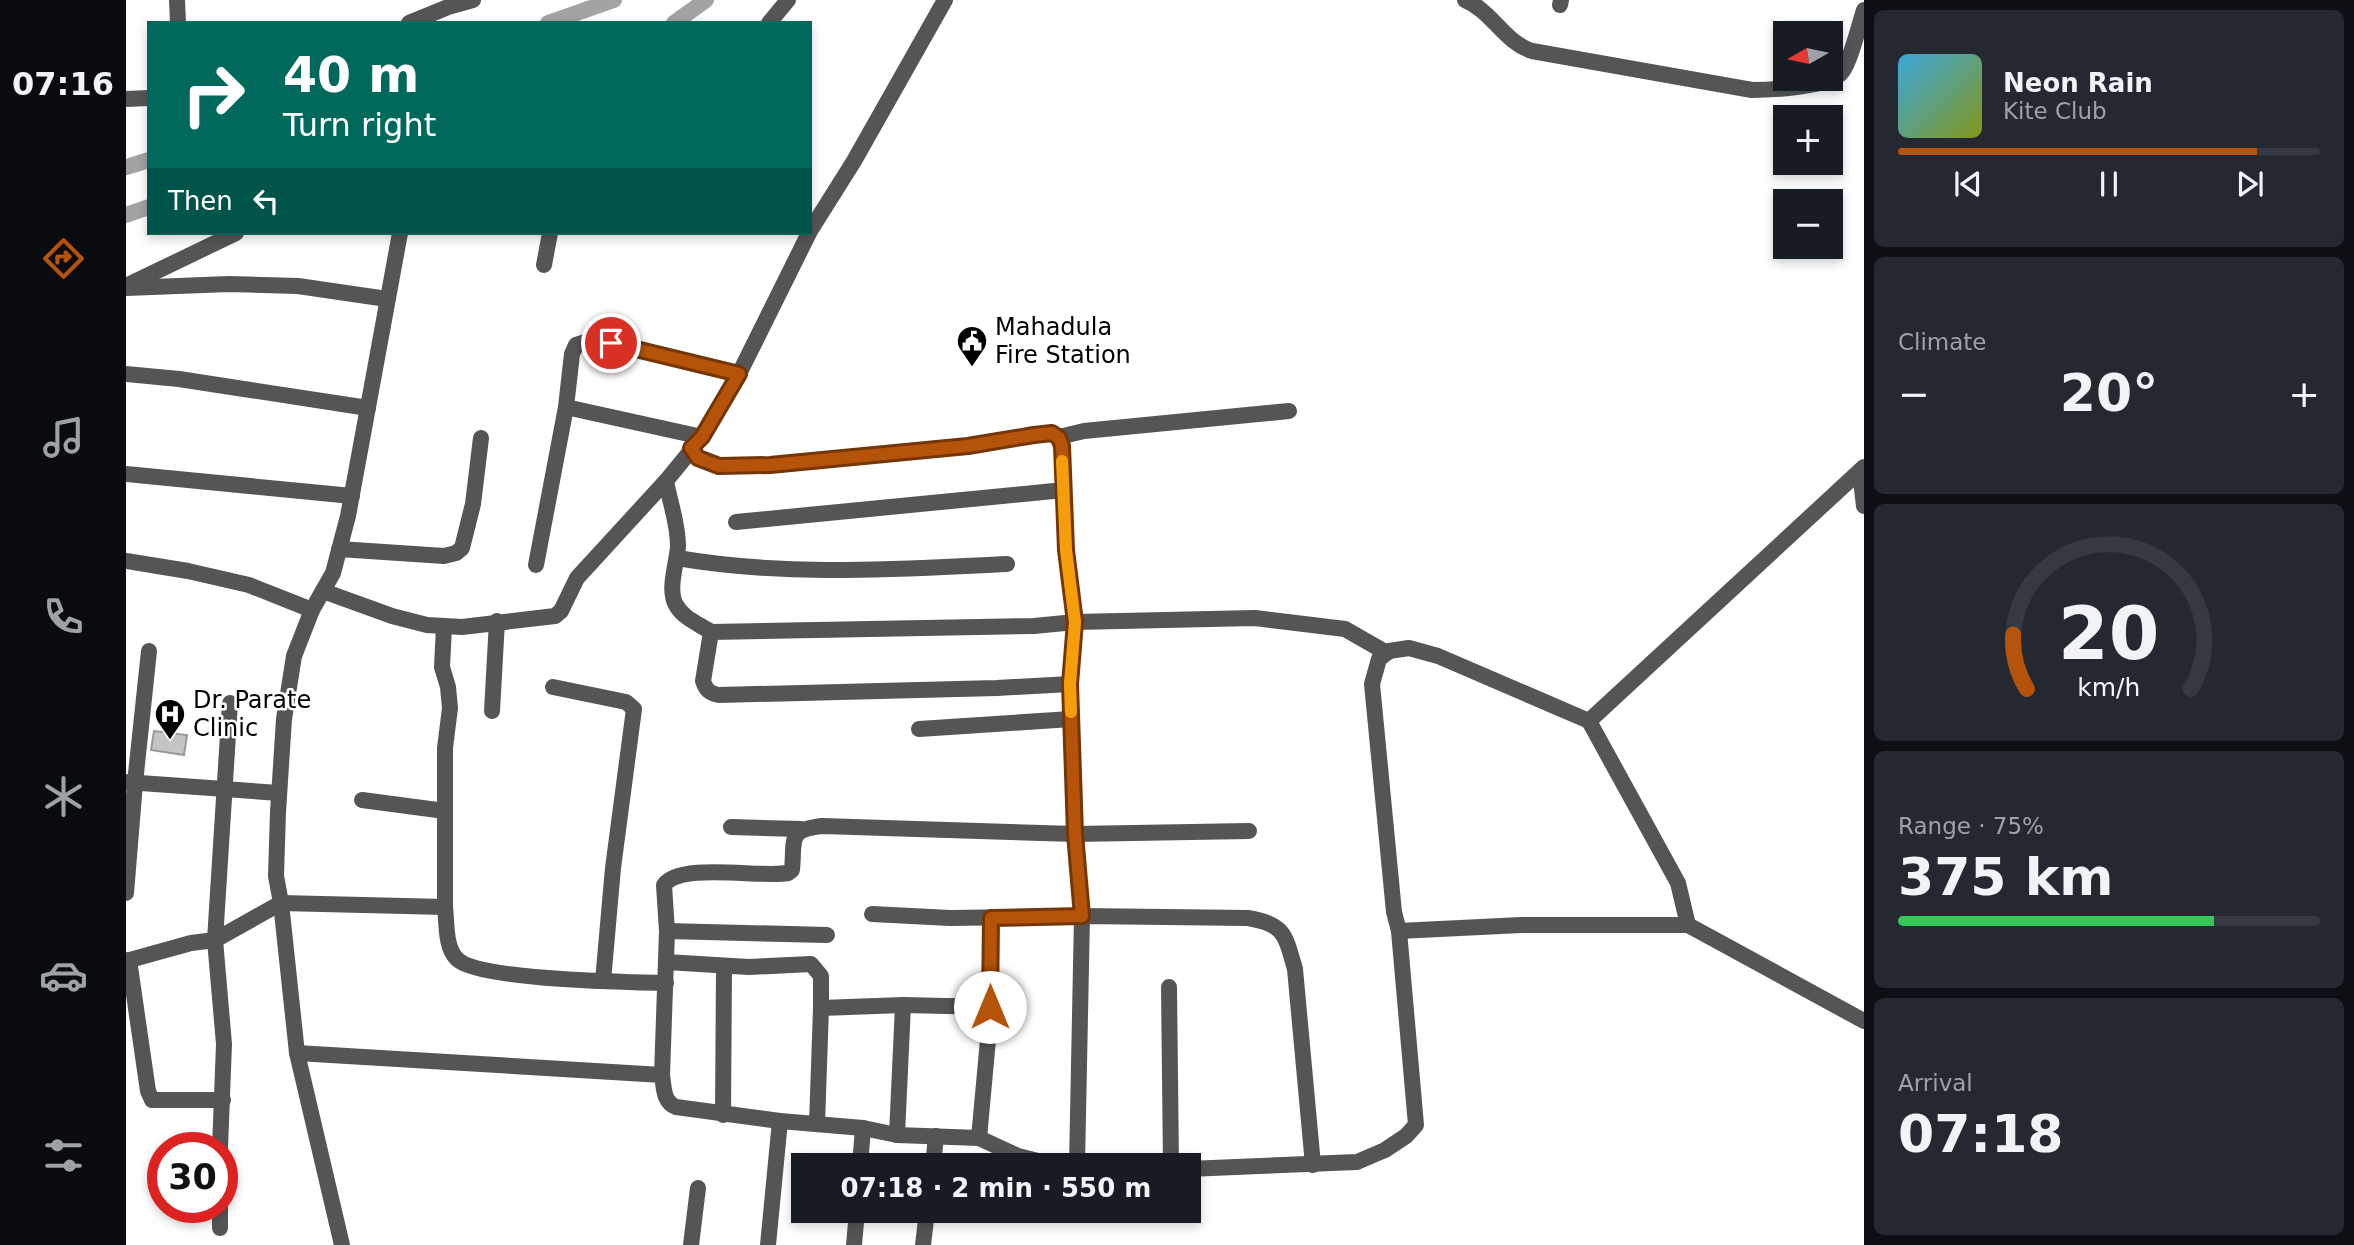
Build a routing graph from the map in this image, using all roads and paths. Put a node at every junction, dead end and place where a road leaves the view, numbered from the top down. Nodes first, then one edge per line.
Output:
1 (177, 0) edge
2 (473, 0) edge
3 (788, 0) edge
4 (945, 0) edge
5 (1465, 0) edge
6 (448, 10) edge
7 (1864, 10) edge
8 (178, 21) edge
9 (415, 21) edge
10 (771, 21) edge
11 (147, 98) edge
12 (126, 99) edge
13 (812, 229) edge
14 (232, 235) edge
15 (400, 235) edge
16 (550, 235) edge
17 (808, 235) edge
18 (544, 265) dead end
19 (126, 287) edge
20 (387, 299) junction
21 (126, 374) edge
22 (739, 374) junction
23 (566, 407) junction
24 (368, 408) junction
25 (1289, 411) dead end
26 (481, 438) dead end
27 (1059, 438) junction
28 (697, 442) junction
29 (1862, 469) edge
30 (126, 474) edge
31 (666, 481) junction
32 (1064, 490) junction
33 (352, 496) junction
34 (1864, 506) edge
35 (736, 522) dead end
36 (339, 549) junction
37 (677, 558) junction
38 (126, 561) edge
39 (1007, 564) dead end
40 (536, 565) dead end
41 (323, 591) junction
42 (313, 610) junction
43 (497, 621) junction
44 (1075, 622) junction
45 (444, 626) junction
46 (711, 632) junction
47 (149, 651) dead end
48 (1387, 653) junction
49 (1070, 684) junction
50 (553, 687) dead end
51 (230, 703) dead end
52 (492, 711) dead end
53 (1071, 719) junction
54 (1589, 721) junction
55 (919, 729) dead end
56 (130, 782) edge
57 (226, 790) junction
58 (279, 793) junction
59 (362, 800) dead end
60 (445, 811) junction
61 (731, 827) dead end
62 (802, 829) junction
63 (1249, 831) dead end
64 (1075, 834) junction
65 (126, 893) edge
66 (281, 903) junction
67 (445, 907) junction
68 (872, 914) dead end
69 (1082, 916) junction
70 (991, 918) junction
71 (1688, 925) junction
72 (667, 931) junction
73 (1399, 932) junction
74 (827, 934) dead end
75 (215, 940) junction
76 (128, 960) edge
77 (667, 962) junction
78 (724, 966) junction
79 (603, 981) junction
80 (666, 983) junction
81 (1169, 987) dead end
82 (903, 1005) junction
83 (990, 1007) junction
84 (821, 1008) junction
85 (1864, 1021) edge
86 (297, 1053) junction
87 (662, 1075) junction
88 (223, 1100) junction
89 (723, 1115) junction
90 (780, 1121) junction
91 (817, 1124) junction
92 (863, 1128) junction
93 (221, 1132) edge
94 (897, 1135) junction
95 (936, 1136) junction
96 (979, 1138) junction
97 (861, 1153) edge
98 (934, 1153) edge
99 (1012, 1153) edge
100 (1077, 1153) edge
101 (1171, 1153) edge
102 (1313, 1165) junction
103 (1201, 1169) edge
104 (698, 1188) dead end
105 (220, 1223) edge
106 (856, 1223) edge
107 (926, 1223) edge
108 (220, 1227) dead end
109 (342, 1245) edge
110 (691, 1245) edge
111 (768, 1245) edge
112 (854, 1245) edge
113 (923, 1245) edge

1 - 8 street
2 - 6 street
3 - 10 street
4 - 13 street
5 - 7 street
6 - 9 street
11 - 12 street
14 - 19 street
15 - 20 street
16 - 18 street
17 - 22 street
19 - 20 street
20 - 24 street
21 - 24 street
22 - 23 street
22 - 28 street
23 - 28 street
23 - 40 street
24 - 33 street
25 - 27 street
26 - 36 street
27 - 28 street
27 - 32 street
28 - 31 street
29 - 34 street
29 - 54 street
30 - 33 street
31 - 37 street
31 - 43 street
32 - 35 street
32 - 44 street
33 - 36 street
36 - 41 street
37 - 39 street
37 - 46 street
38 - 42 street
41 - 42 street
41 - 45 street
42 - 58 street
43 - 45 street
43 - 52 street
44 - 46 street
44 - 48 street
44 - 49 street
45 - 60 street
46 - 49 street
47 - 56 street
48 - 54 street
48 - 73 street
49 - 53 street
50 - 79 street
51 - 57 street
53 - 55 street
53 - 64 street
54 - 71 street
56 - 57 street
56 - 65 street
57 - 58 street
57 - 75 street
58 - 66 street
59 - 60 street
60 - 67 street
61 - 62 street
62 - 64 street
62 - 72 street
63 - 64 street
64 - 69 street
66 - 67 street
66 - 75 street
66 - 86 street
67 - 79 street
68 - 70 street
69 - 70 street
69 - 100 street
69 - 102 street
70 - 83 street
71 - 73 street
71 - 85 street
72 - 74 street
72 - 77 street
73 - 102 street
75 - 76 street
75 - 88 street
76 - 88 street
77 - 78 street
77 - 80 street
78 - 84 street
78 - 89 street
79 - 80 street
80 - 87 street
81 - 101 street
82 - 83 street
82 - 84 street
82 - 94 street
83 - 96 street
84 - 91 street
86 - 87 street
86 - 109 street
87 - 89 street
88 - 93 street
89 - 90 street
90 - 91 street
90 - 111 street
91 - 92 street
92 - 94 street
92 - 97 street
94 - 95 street
95 - 96 street
95 - 98 street
96 - 99 street
102 - 103 street
104 - 110 street
105 - 108 street
106 - 112 street
107 - 113 street

